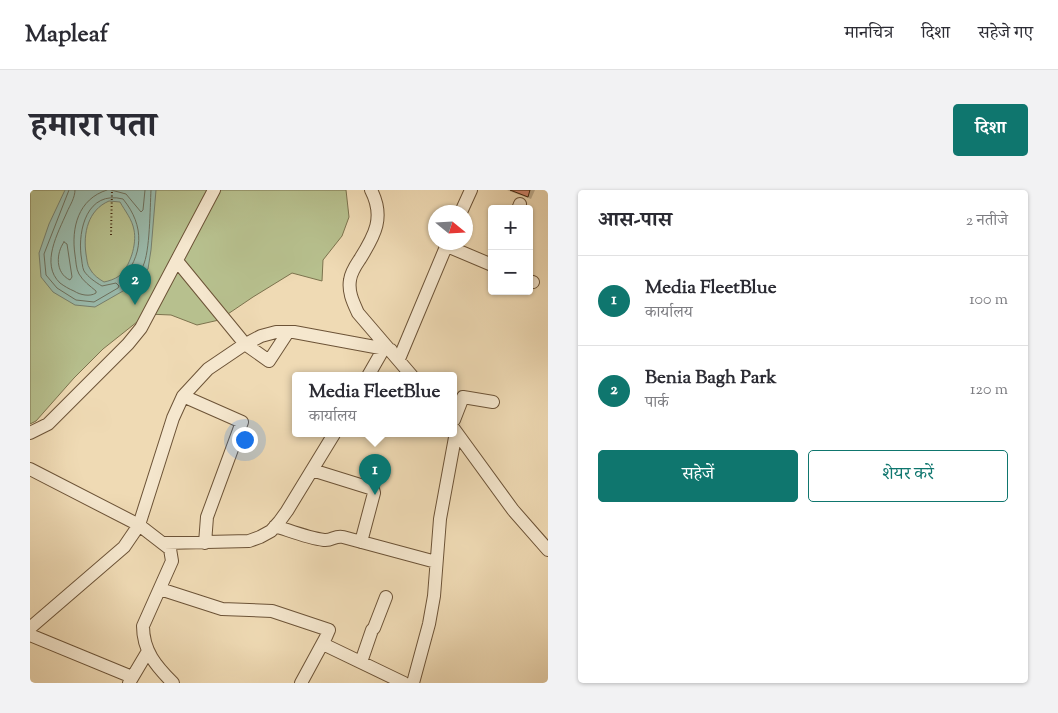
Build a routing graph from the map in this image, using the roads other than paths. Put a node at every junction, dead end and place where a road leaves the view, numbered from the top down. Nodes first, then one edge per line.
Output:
1 (214, 190) edge
2 (371, 190) edge
3 (471, 190) edge
4 (464, 205) edge
5 (445, 250) edge
6 (461, 250) edge
7 (177, 261) junction
8 (488, 263) edge
9 (288, 332) junction
10 (245, 344) junction
11 (391, 352) junction
12 (372, 372) edge
13 (408, 372) edge
14 (183, 396) junction
15 (493, 402) dead end
16 (457, 417) edge
17 (457, 431) edge
18 (30, 433) edge
19 (332, 437) edge
20 (452, 437) edge
21 (30, 469) edge
22 (312, 470) junction
23 (139, 525) junction
24 (275, 526) junction
25 (361, 542) junction
26 (164, 543) junction
27 (205, 543) junction
28 (548, 550) edge
29 (436, 562) junction
30 (160, 589) junction
31 (386, 597) dead end
32 (30, 628) edge
33 (30, 635) edge
34 (323, 644) junction
35 (148, 651) junction
36 (361, 662) junction
37 (130, 680) edge
38 (173, 683) edge
39 (301, 683) edge
40 (404, 683) edge
41 (413, 683) edge

1 - 7 street
2 - 11 street
3 - 4 street
5 - 11 street
6 - 8 street
7 - 10 street
7 - 18 street
9 - 10 street
9 - 10 street
9 - 11 street
10 - 14 street
11 - 12 street
11 - 13 street
14 - 23 street
14 - 27 street
15 - 16 street
17 - 28 street
19 - 22 street
20 - 29 street
21 - 23 street
22 - 24 street
22 - 25 street
23 - 26 street
23 - 32 street
24 - 25 street
24 - 27 street
25 - 29 street
26 - 27 street
26 - 30 street
29 - 41 street
30 - 34 street
30 - 35 street
31 - 36 street
33 - 37 street
34 - 36 street
34 - 39 street
35 - 37 street
35 - 38 street
36 - 40 street

